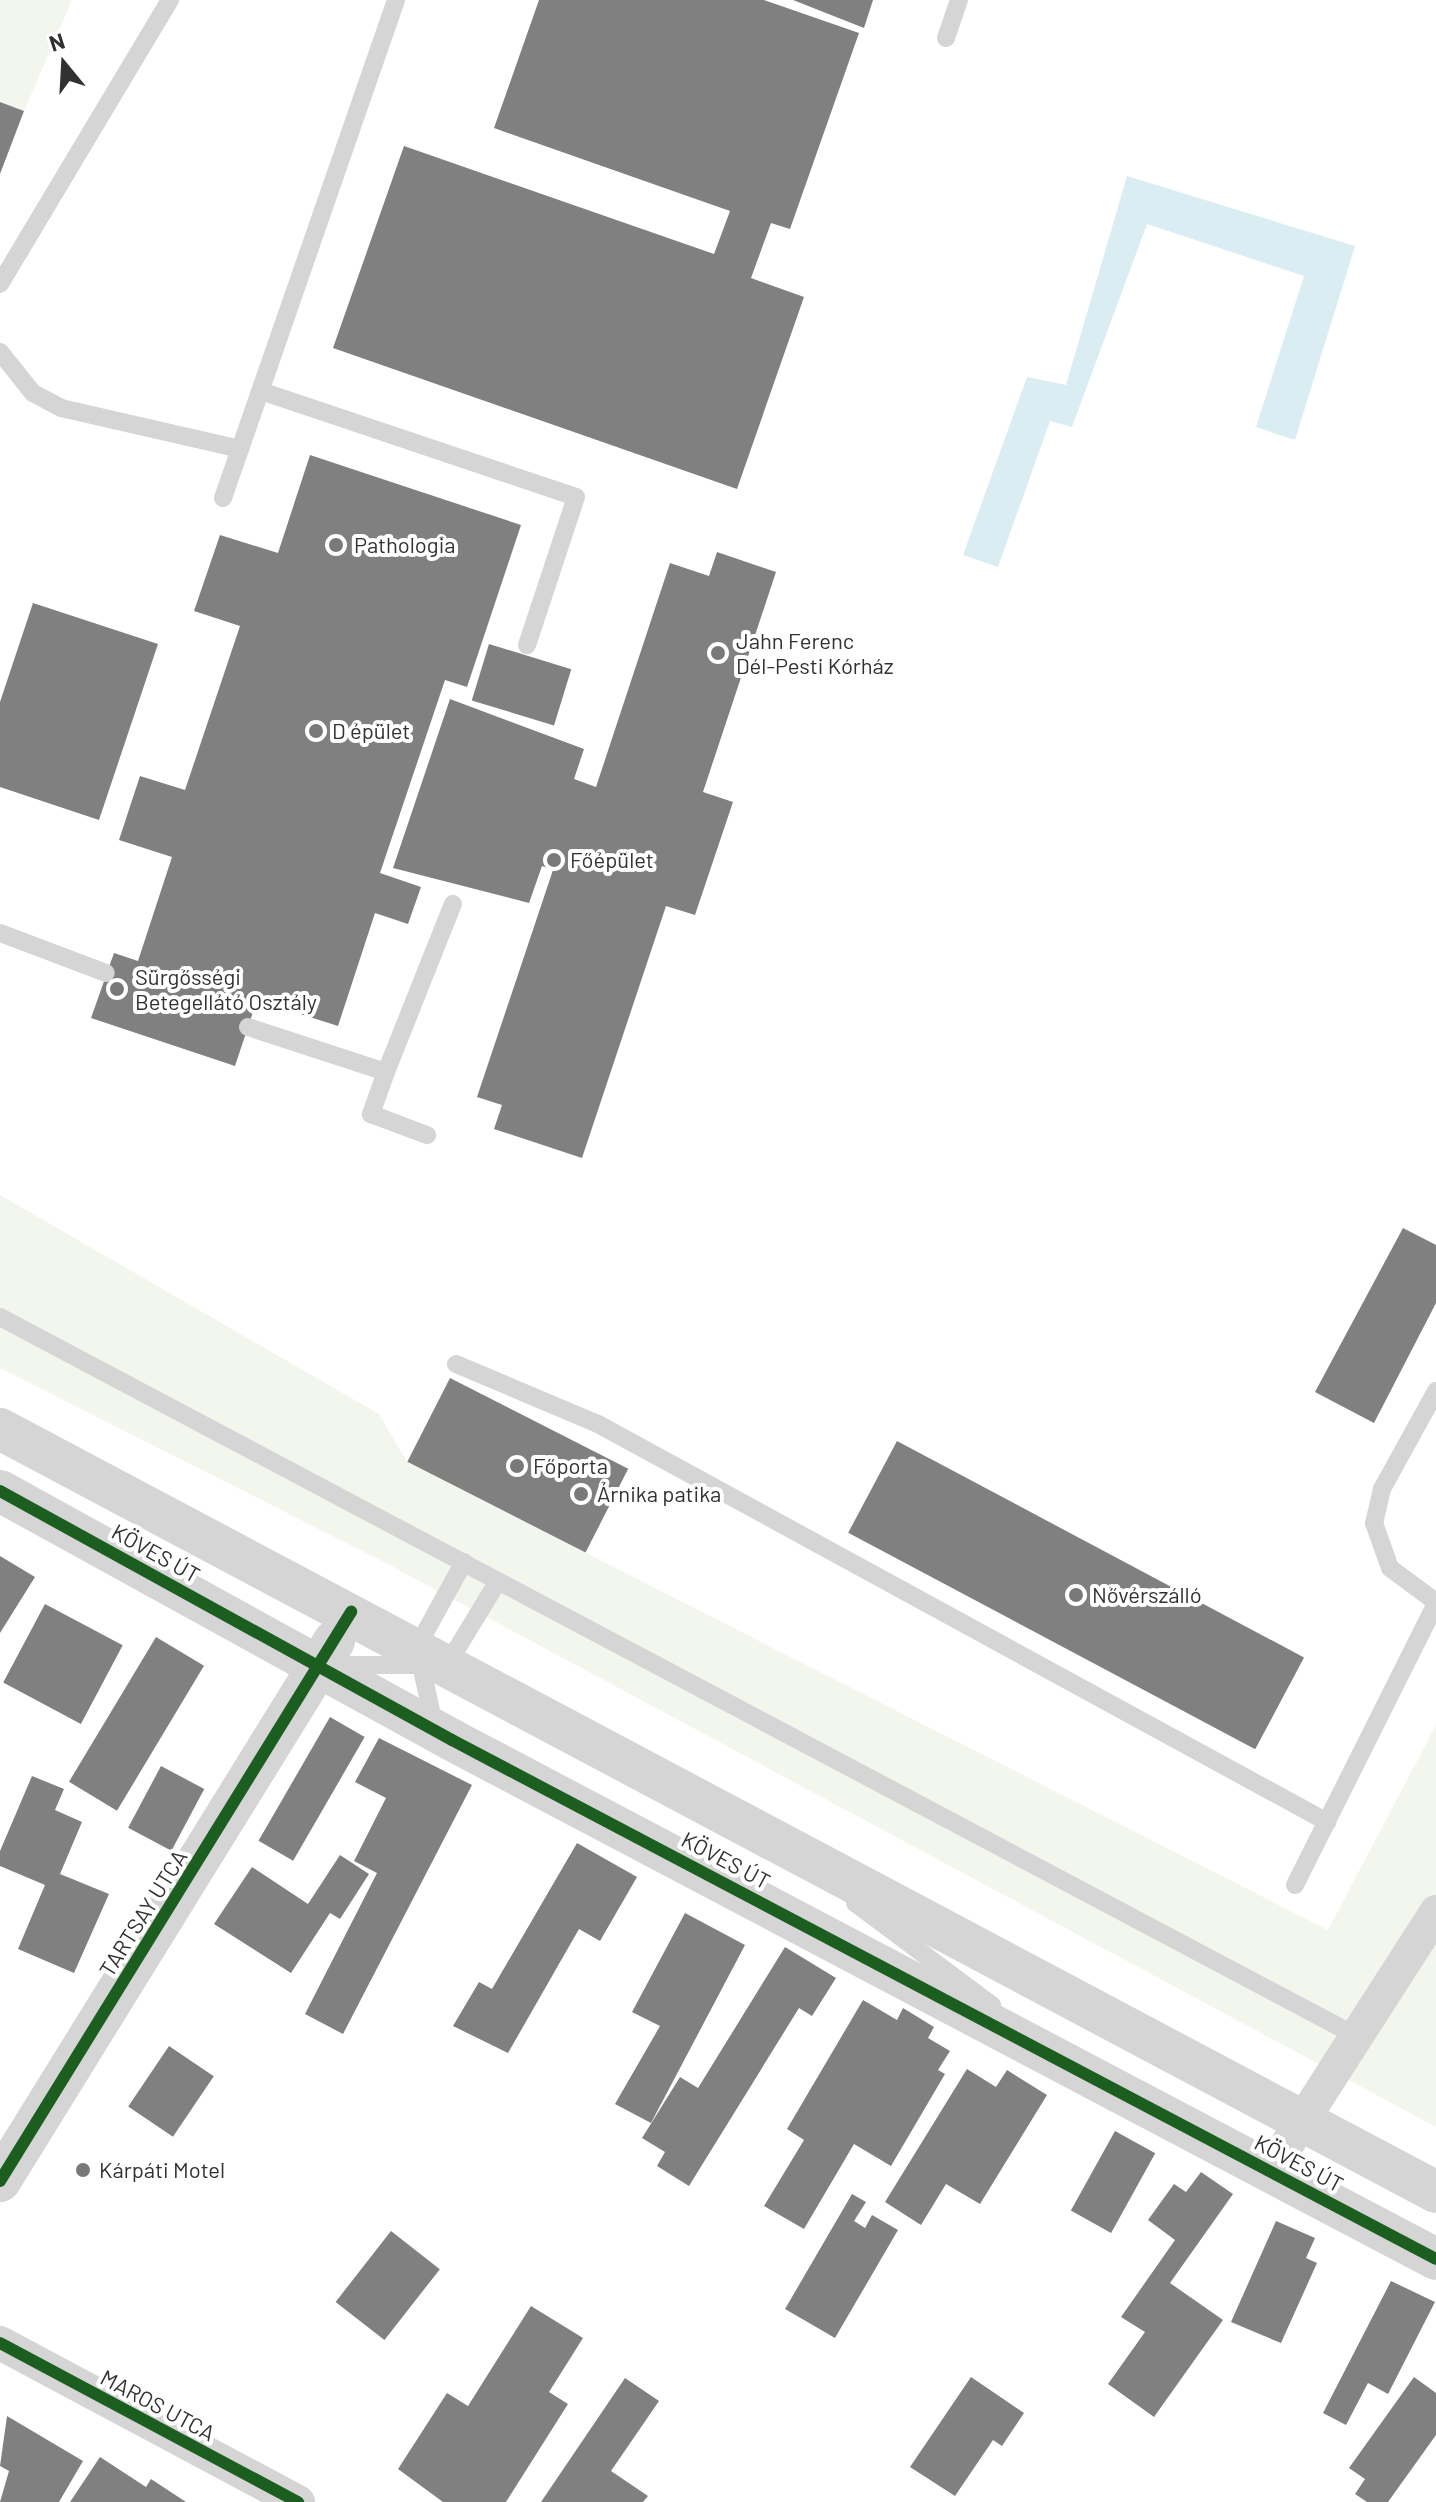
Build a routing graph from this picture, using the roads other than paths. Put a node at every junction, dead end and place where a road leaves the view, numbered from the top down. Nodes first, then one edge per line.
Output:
1 (170, 0) edge
2 (396, 0) edge
3 (959, 0) edge
4 (946, 38) dead end
5 (0, 284) edge
6 (0, 352) edge
7 (261, 391) junction
8 (240, 449) junction
9 (223, 498) dead end
10 (527, 645) dead end
11 (453, 904) dead end
12 (0, 933) edge
13 (106, 973) dead end
14 (248, 1027) dead end
15 (386, 1072) junction
16 (427, 1135) dead end
17 (0, 1317) edge
18 (456, 1364) dead end
19 (1436, 1391) edge
20 (0, 1429) edge
21 (0, 1491) edge
22 (464, 1562) junction
23 (498, 1581) junction
24 (1436, 1603) edge
25 (351, 1612) junction
26 (428, 1659) junction
27 (320, 1665) junction
28 (436, 1731) junction
29 (1327, 1822) junction
30 (779, 1846) junction
31 (1295, 1885) dead end
32 (1436, 1912) edge
33 (1356, 2036) junction
34 (1062, 2058) junction
35 (1301, 2117) junction
36 (1270, 2171) junction
37 (0, 2181) edge
38 (1436, 2192) edge
39 (1436, 2259) edge
40 (0, 2343) edge
41 (298, 2502) edge

1 - 5 lane
2 - 7 lane
3 - 4 lane
6 - 8 lane
7 - 8 lane
7 - 10 lane
8 - 9 lane
11 - 15 lane
12 - 13 lane
14 - 15 lane
15 - 16 lane
17 - 22 lane
18 - 29 lane
19 - 24 lane
20 - 25 street, KÖVES ÚT
21 - 27 street, KÖVES ÚT
22 - 23 lane
22 - 26 lane
23 - 26 lane
23 - 33 lane
24 - 29 lane
25 - 26 street, KÖVES ÚT
25 - 27 street, TARTSAY UTCA
26 - 27 street
26 - 28 lane
26 - 30 street, KÖVES ÚT
27 - 28 street, KÖVES ÚT
27 - 37 street, TARTSAY UTCA
28 - 34 street, KÖVES ÚT
29 - 31 lane
30 - 34 lane, KÖVES ÚT
30 - 35 street, KÖVES ÚT
32 - 33 street
33 - 35 street
34 - 36 street, KÖVES ÚT
35 - 36 street
35 - 38 street, KÖVES ÚT
36 - 39 street, KÖVES ÚT
40 - 41 street, MAROS UTCA

